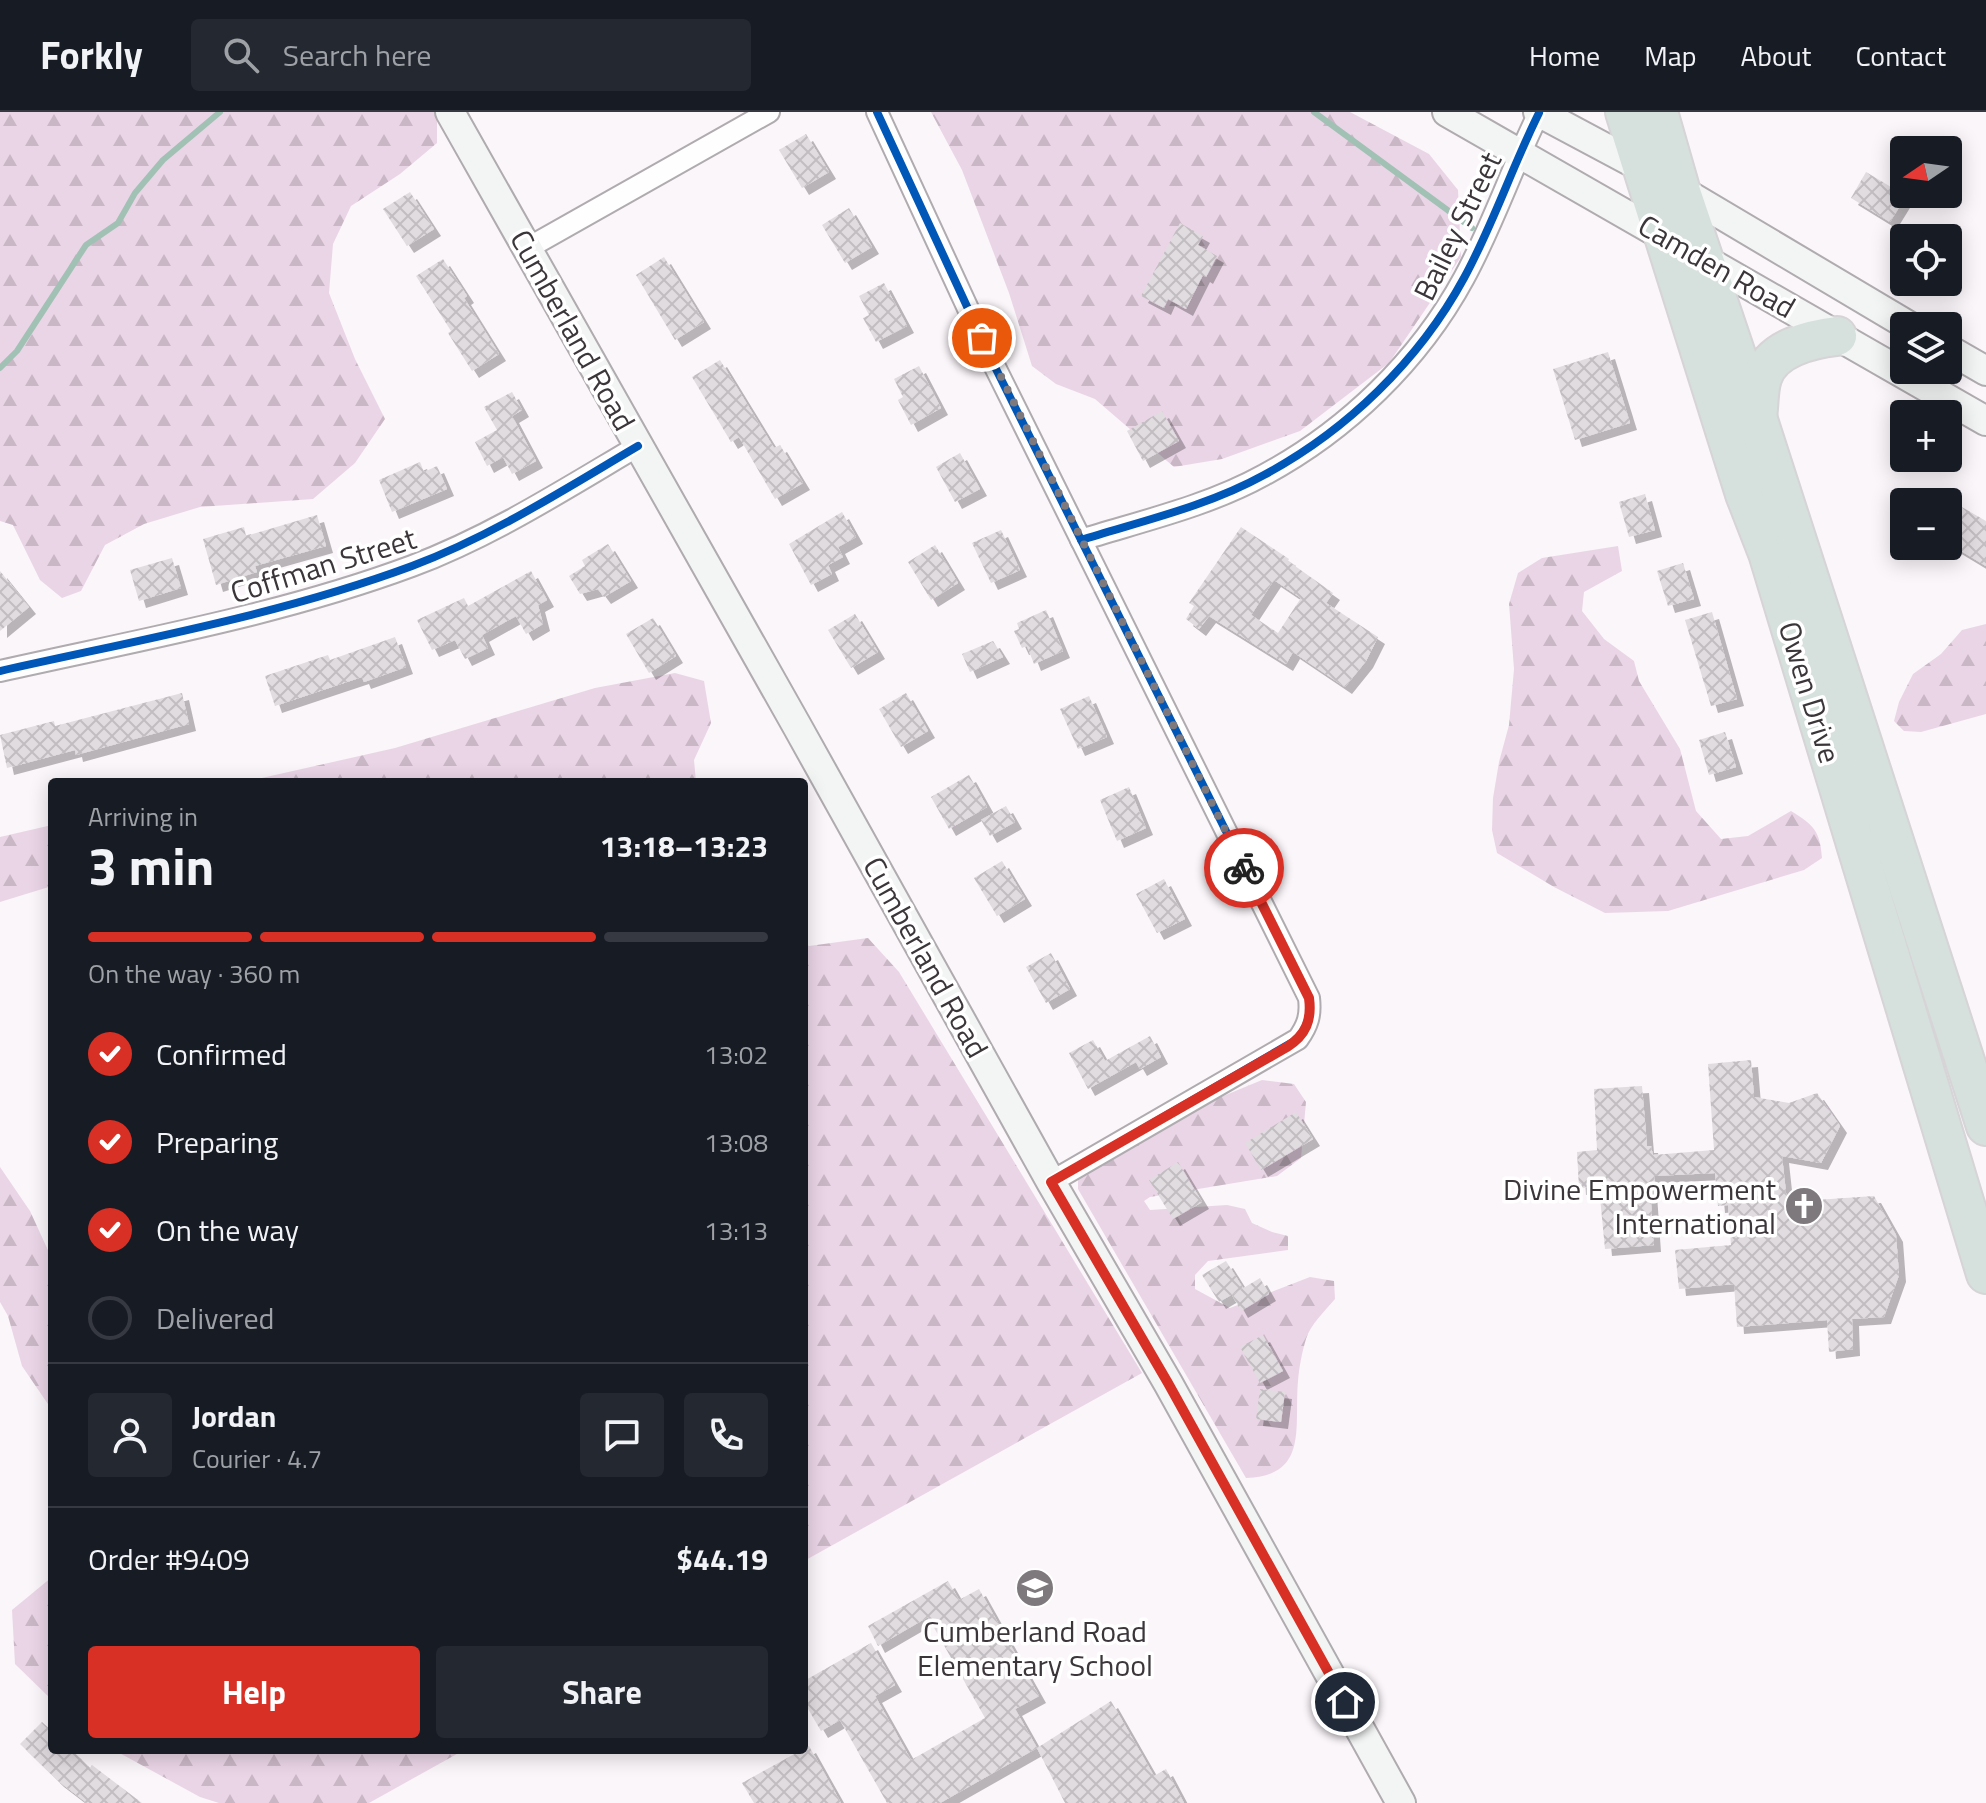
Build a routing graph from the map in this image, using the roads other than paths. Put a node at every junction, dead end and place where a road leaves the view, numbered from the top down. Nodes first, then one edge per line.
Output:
1 (450, 112) edge
2 (769, 112) edge
3 (877, 112) edge
4 (1447, 112) edge
5 (1539, 112) edge
6 (1625, 112) edge
7 (1658, 112) edge
8 (1519, 153) junction
9 (1643, 168) junction
10 (1681, 192) junction
11 (1661, 233) junction
12 (528, 248) junction
13 (1703, 259) junction
14 (1890, 315) edge
15 (1837, 336) junction
16 (1962, 357) edge
17 (1986, 371) edge
18 (1757, 417) junction
19 (1986, 421) edge
20 (638, 446) junction
21 (1081, 540) junction
22 (0, 671) edge
23 (1907, 1012) junction
24 (1986, 1126) edge
25 (1051, 1182) junction
26 (1986, 1207) edge
27 (1985, 1266) edge
28 (1401, 1803) edge

1 - 12 main road, Cumberland Road
2 - 12 street
3 - 21 street
4 - 8 main road, Camden Road
5 - 8 street, Bailey Street
5 - 9 main road, Camden Road
6 - 9 highway, Owen Drive
7 - 10 highway, Owen Drive
8 - 11 main road, Camden Road
8 - 21 street, Bailey Street
9 - 10 main road, Camden Road
9 - 11 highway, Owen Drive
10 - 13 highway, Owen Drive
10 - 14 main road, Camden Road
11 - 13 main road, Camden Road
11 - 23 highway, Owen Drive
12 - 20 main road, Cumberland Road
13 - 15 main road, Camden Road
13 - 18 highway, Owen Drive
15 - 18 highway
15 - 19 main road, Camden Road
16 - 17 main road
18 - 24 highway, Owen Drive
20 - 22 street, Coffman Street
20 - 25 main road, Cumberland Road
21 - 25 street
23 - 26 highway
23 - 27 highway, Owen Drive
25 - 28 main road, Cumberland Road

